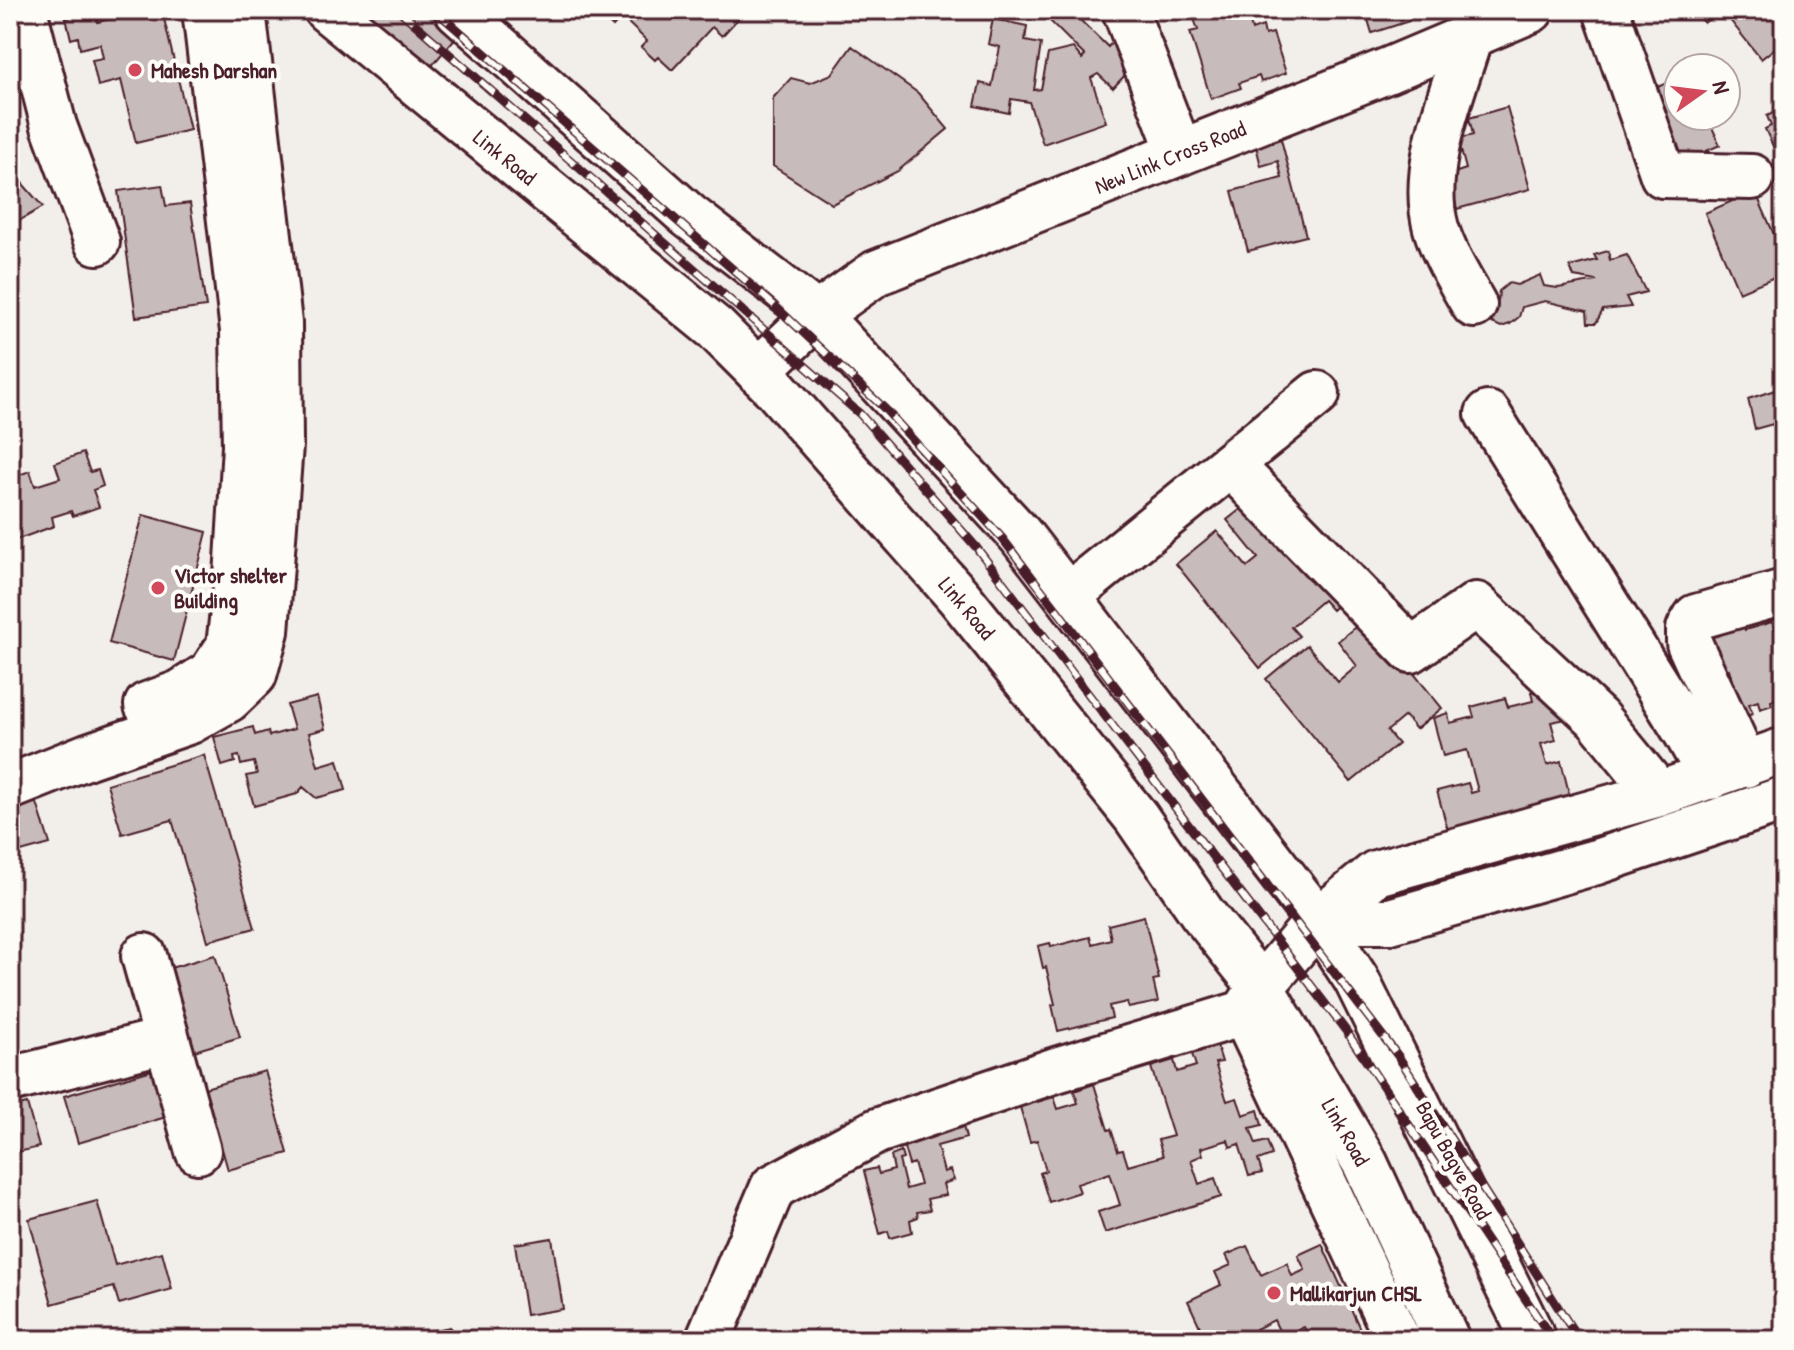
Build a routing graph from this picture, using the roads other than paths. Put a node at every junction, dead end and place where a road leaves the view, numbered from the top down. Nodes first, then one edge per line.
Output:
1 (24, 10) edge
2 (205, 10) edge
3 (243, 10) edge
4 (327, 10) edge
5 (457, 10) edge
6 (1125, 10) edge
7 (1531, 10) edge
8 (1606, 10) edge
9 (1470, 36) junction
10 (1180, 153) junction
11 (1752, 177) dead end
12 (97, 242) dead end
13 (1474, 305) dead end
14 (817, 315) junction
15 (758, 371) junction
16 (1317, 394) dead end
17 (1488, 414) dead end
18 (1231, 465) junction
19 (1784, 592) edge
20 (1068, 596) junction
21 (10, 757) edge
22 (1746, 764) edge
23 (10, 787) edge
24 (1659, 794) junction
25 (1784, 799) edge
26 (1318, 921) junction
27 (144, 956) dead end
28 (1253, 1000) junction
29 (166, 1040) junction
30 (10, 1080) edge
31 (198, 1151) dead end
32 (1536, 1331) edge
33 (708, 1340) edge
34 (1398, 1340) edge
35 (1447, 1340) edge

1 - 12 main road
2 - 21 main road
3 - 23 main road
4 - 15 main road, Link Road
5 - 14 main road
6 - 10 main road
7 - 9 main road, New Link Cross Road
8 - 11 main road
9 - 10 main road, New Link Cross Road
9 - 13 main road
10 - 14 main road, New Link Cross Road
14 - 15 main road, New Link Cross Road
14 - 20 main road
15 - 28 main road, Link Road
16 - 18 main road
17 - 22 main road
18 - 20 main road
18 - 24 main road
19 - 22 main road
20 - 26 main road
22 - 24 main road
24 - 26 main road
25 - 26 main road
26 - 28 main road
26 - 32 main road
27 - 29 main road
28 - 33 main road
28 - 34 main road
28 - 35 main road, Link Road
29 - 30 main road
29 - 31 main road

